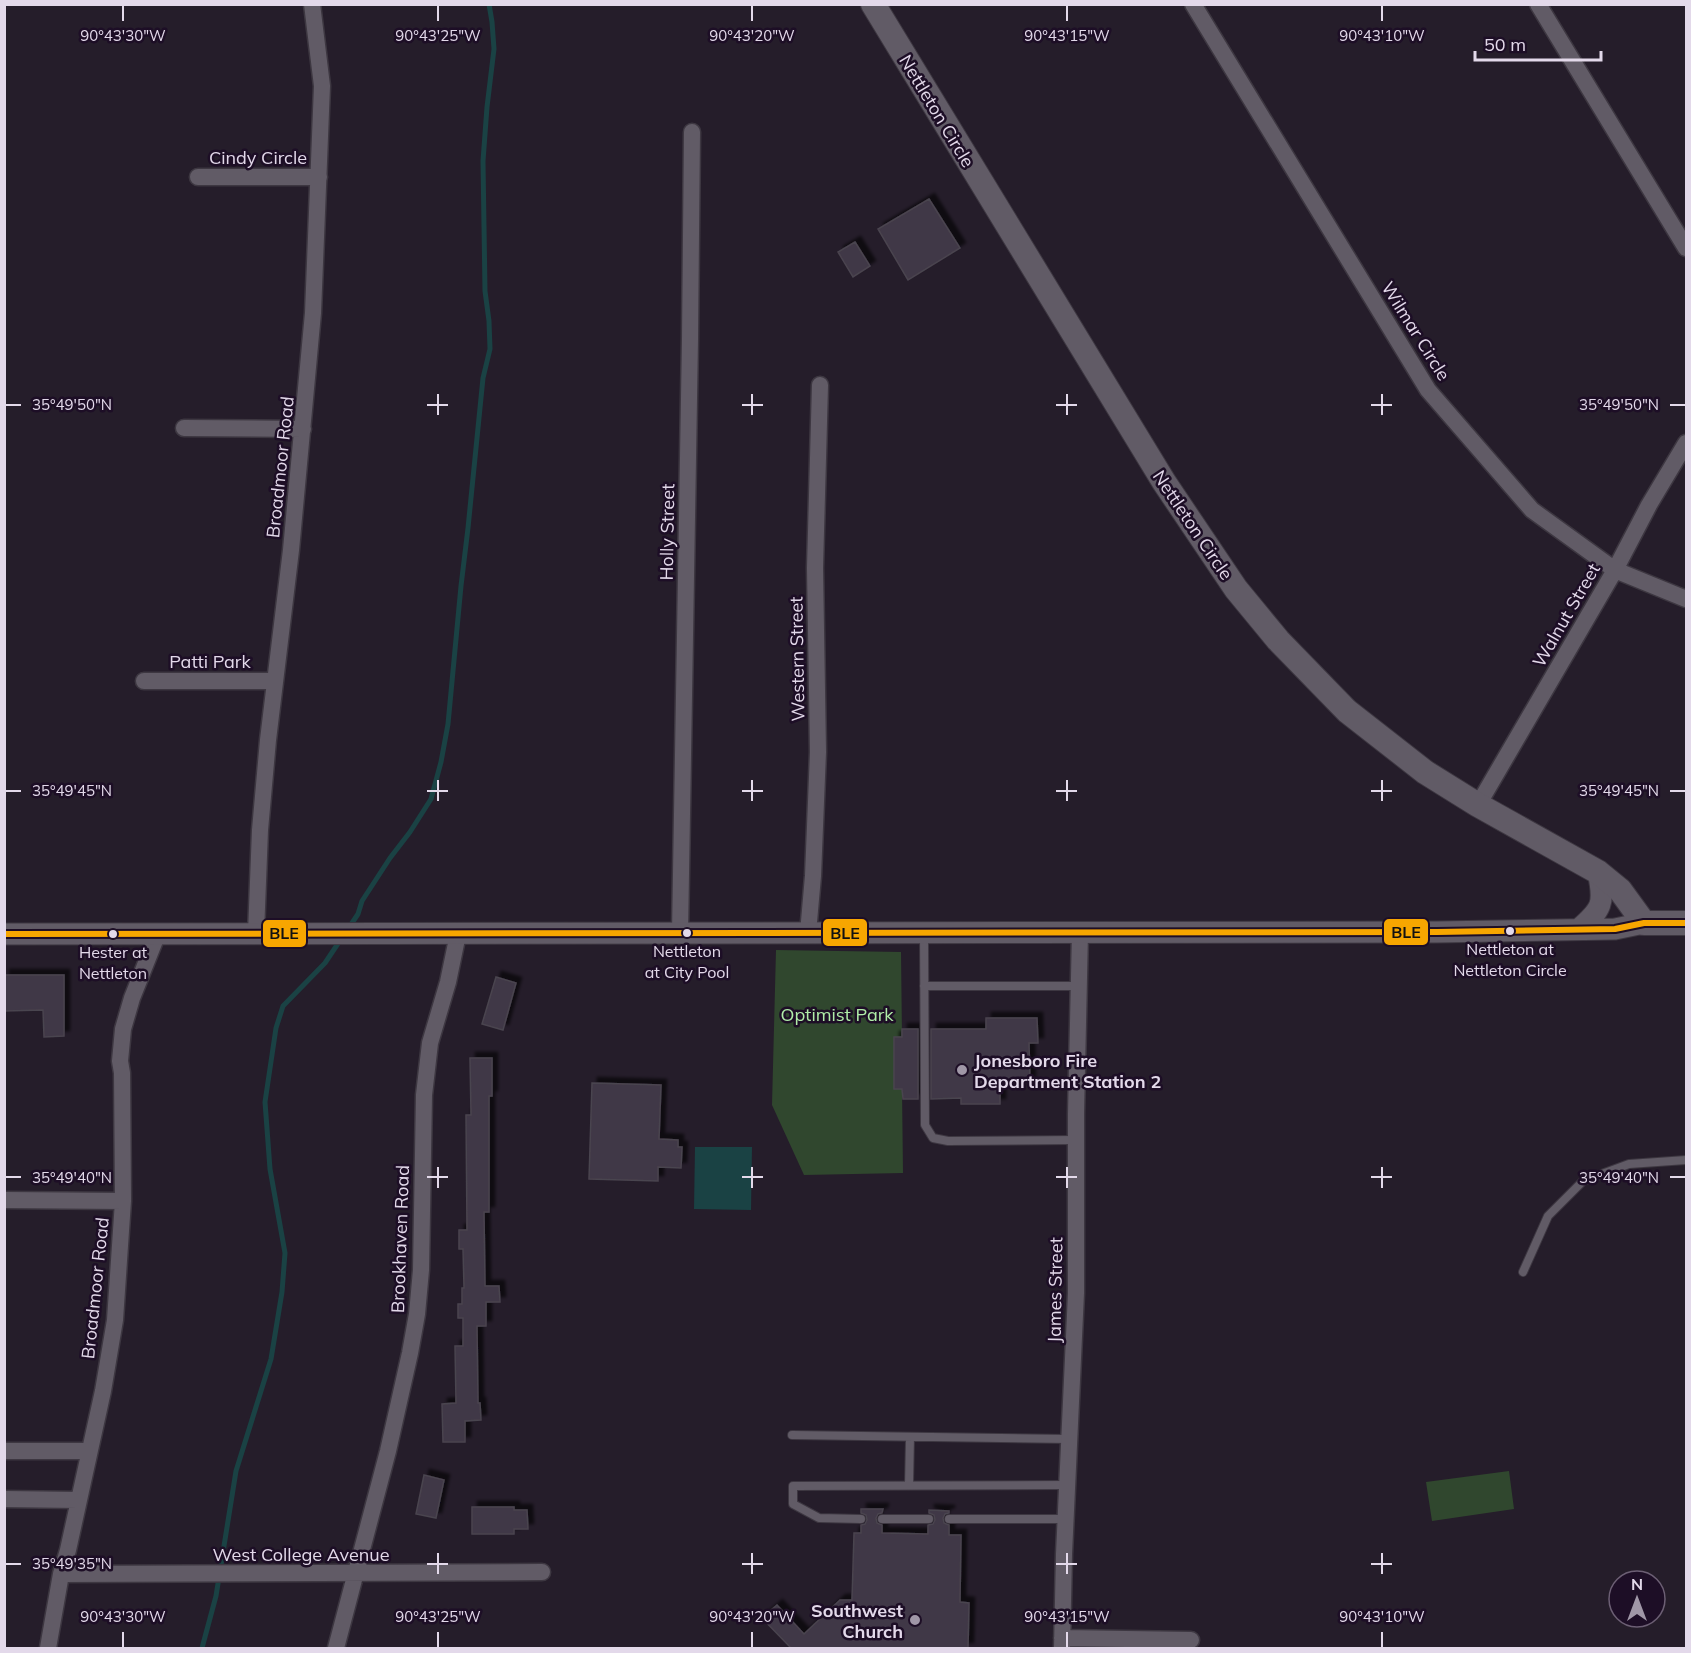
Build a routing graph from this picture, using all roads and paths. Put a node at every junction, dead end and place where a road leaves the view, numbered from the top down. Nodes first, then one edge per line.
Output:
1 (312, 4) edge
2 (873, 4) edge
3 (1193, 4) edge
4 (1538, 4) edge
5 (692, 132) dead end
6 (198, 177) dead end
7 (319, 177) junction
8 (1686, 248) edge
9 (820, 385) dead end
10 (184, 428) dead end
11 (303, 429) junction
12 (1686, 443) edge
13 (1615, 570) junction
14 (1686, 599) edge
15 (144, 681) dead end
16 (275, 681) junction
17 (1478, 805) junction
18 (1598, 872) junction
19 (1644, 923) junction
20 (1686, 923) edge
21 (1579, 929) junction
22 (1080, 932) junction
23 (158, 933) junction
24 (256, 933) junction
25 (680, 933) junction
26 (808, 933) junction
27 (924, 933) junction
28 (4, 934) edge
29 (458, 934) junction
30 (924, 986) junction
31 (1079, 986) junction
32 (1076, 1140) junction
33 (1686, 1160) edge
34 (4, 1200) edge
35 (123, 1201) junction
36 (1523, 1272) dead end
37 (792, 1435) dead end
38 (910, 1437) junction
39 (1069, 1439) junction
40 (4, 1451) edge
41 (89, 1451) junction
42 (909, 1485) junction
43 (1067, 1485) junction
44 (4, 1499) edge
45 (78, 1500) junction
46 (861, 1519) dead end
47 (882, 1519) dead end
48 (928, 1519) dead end
49 (949, 1519) dead end
50 (1065, 1519) junction
51 (542, 1572) dead end
52 (357, 1573) junction
53 (61, 1574) junction
54 (1191, 1640) dead end
55 (1062, 1643) edge
56 (48, 1648) edge
57 (336, 1648) edge

1 - 7 street, Broadmoor Road
2 - 17 main road, Nettleton Circle
3 - 13 street, Wilmar Circle
4 - 8 street
5 - 25 street, Holly Street
6 - 7 street, Cindy Circle
7 - 11 street, Broadmoor Road
9 - 26 street, Western Street
10 - 11 street
11 - 16 street, Broadmoor Road
12 - 13 street, Walnut Street
13 - 14 street, Wilmar Circle
13 - 17 street, Walnut Street
15 - 16 street, Patti Park
16 - 24 street, Broadmoor Road
17 - 18 main road, Nettleton Circle
18 - 19 main road, Nettleton Circle
18 - 21 street
19 - 20 main road
19 - 21 street
21 - 22 street
22 - 27 street
22 - 31 street, James Street
23 - 24 street
23 - 28 street
23 - 35 street, Broadmoor Road
24 - 29 street
25 - 26 street
25 - 29 street
26 - 27 street
27 - 30 lane
29 - 52 street, Brookhaven Road
30 - 31 lane
30 - 32 lane
31 - 32 street, James Street
32 - 39 street, James Street
33 - 36 lane
34 - 35 street
35 - 41 street, Broadmoor Road
37 - 38 lane
38 - 39 lane
38 - 42 lane
39 - 43 street, James Street
40 - 41 street
41 - 45 street, Broadmoor Road
42 - 43 lane
42 - 46 lane
43 - 50 street, James Street
44 - 45 street
45 - 53 street, Broadmoor Road
47 - 48 lane
49 - 50 lane
50 - 55 street, James Street
51 - 52 street, West College Avenue
52 - 53 street, West College Avenue
52 - 57 street, Brookhaven Road
53 - 56 street, Broadmoor Road
54 - 55 street

